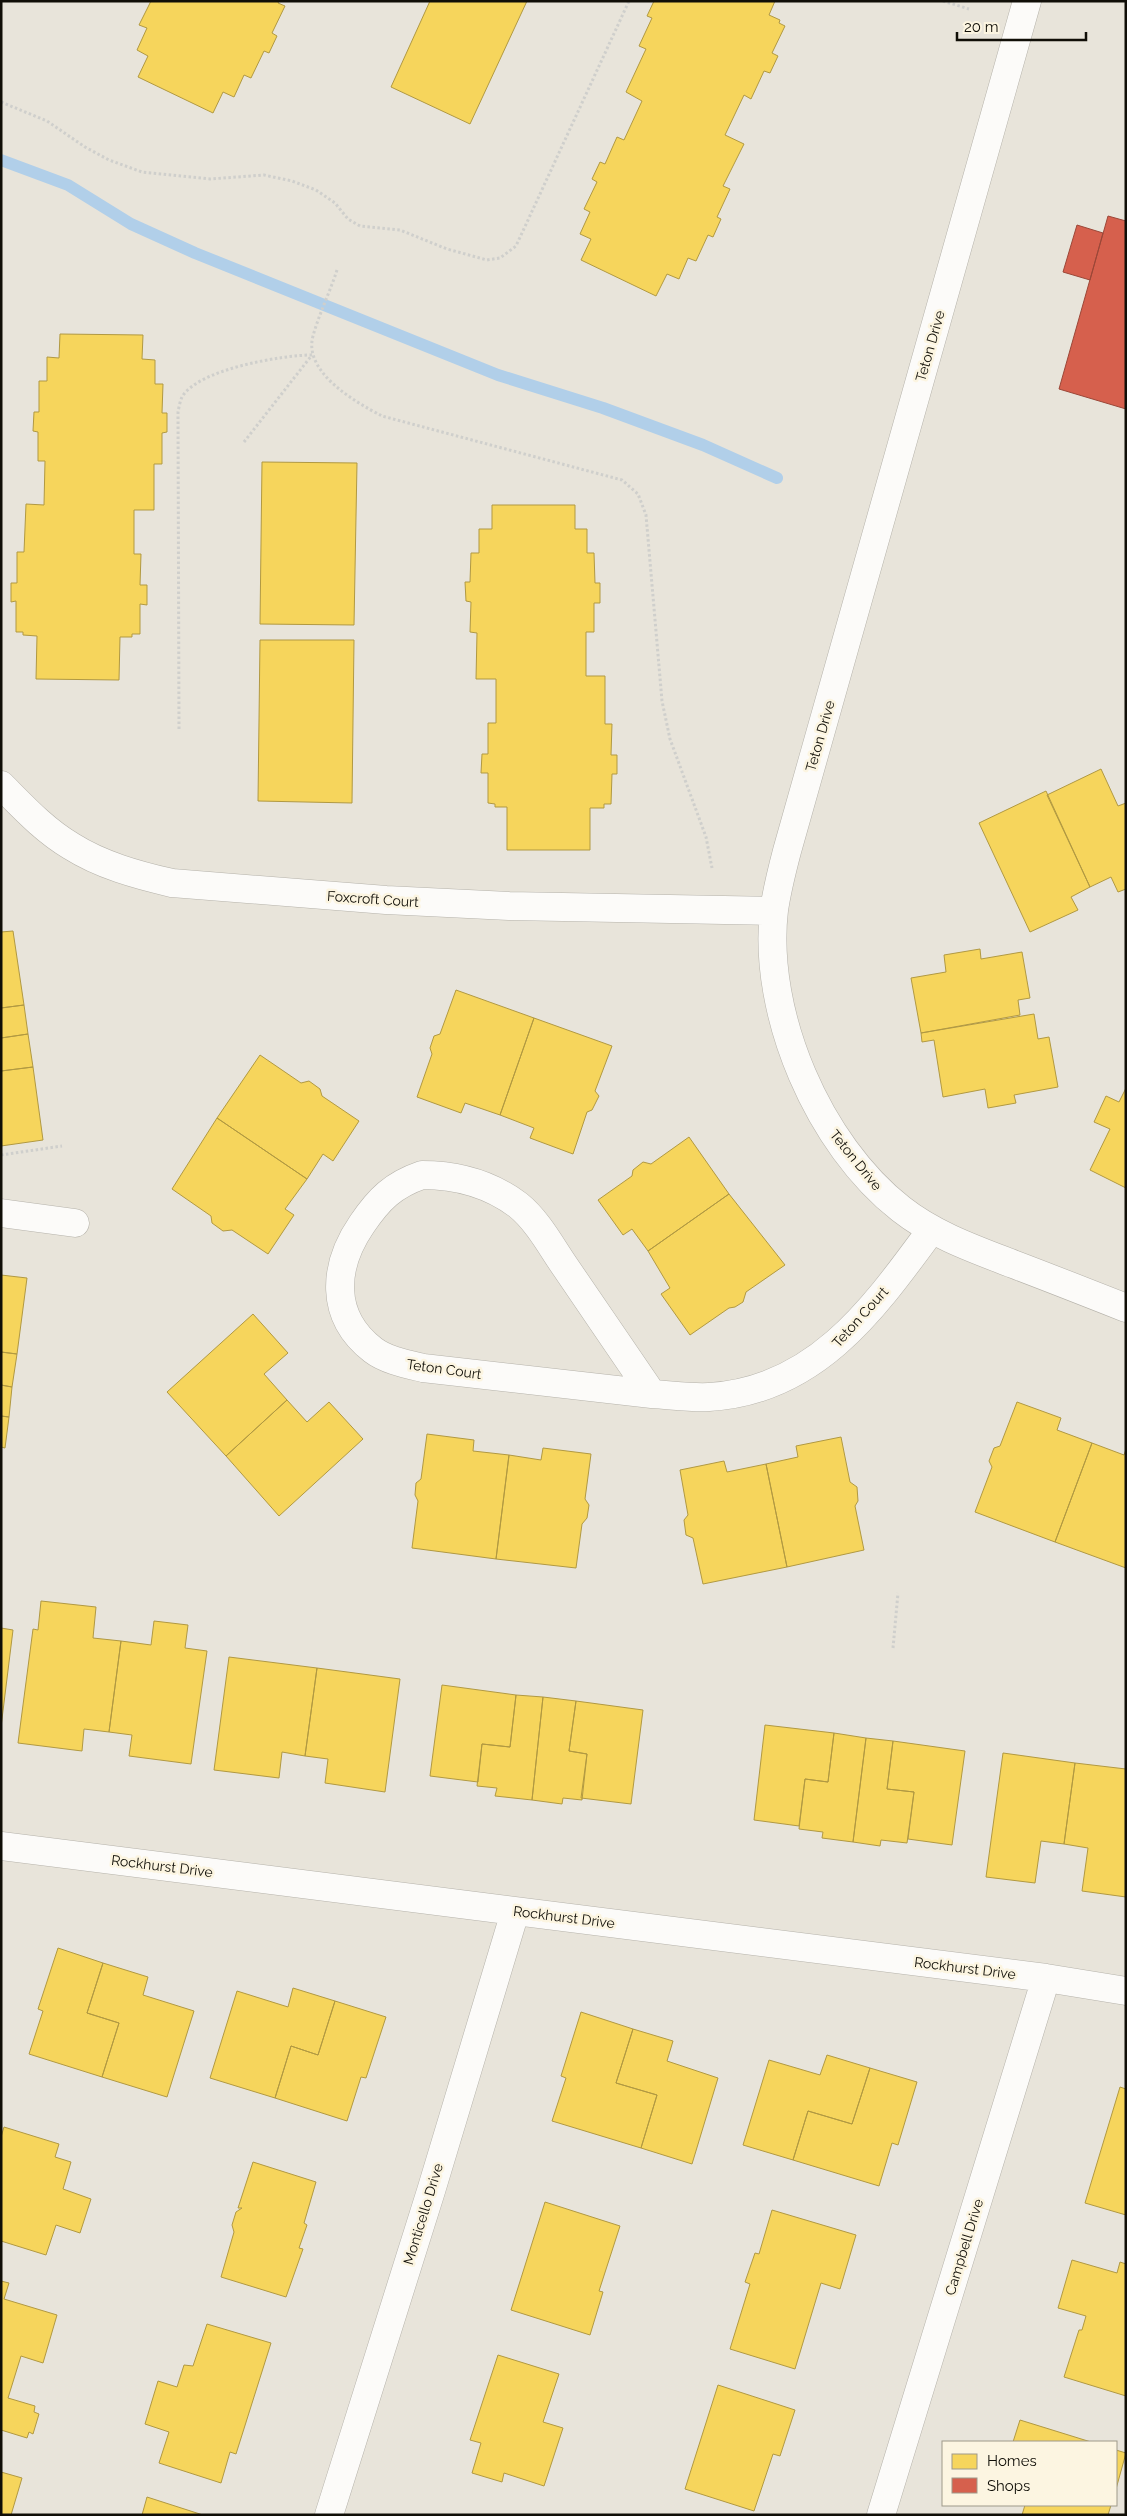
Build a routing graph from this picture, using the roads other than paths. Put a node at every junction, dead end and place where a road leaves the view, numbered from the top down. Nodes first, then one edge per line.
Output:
1 (1027, 1) edge
2 (1, 785) edge
3 (774, 911) junction
4 (1, 1213) edge
5 (75, 1223) dead end
6 (932, 1229) junction
7 (1126, 1308) edge
8 (652, 1394) junction
9 (1, 1846) edge
10 (515, 1912) junction
11 (1046, 1978) junction
12 (1126, 1991) edge
13 (329, 2515) edge
14 (881, 2515) edge

1 - 3 street, Teton Drive
2 - 3 street, Foxcroft Court
3 - 6 street, Teton Drive
4 - 5 street
6 - 7 street, Teton Drive
6 - 8 street, Teton Court
8 - 8 street, Teton Court
9 - 10 street, Rockhurst Drive
10 - 11 street, Rockhurst Drive
10 - 13 street, Monticello Drive
11 - 12 street, Rockhurst Drive
11 - 14 street, Campbell Drive

